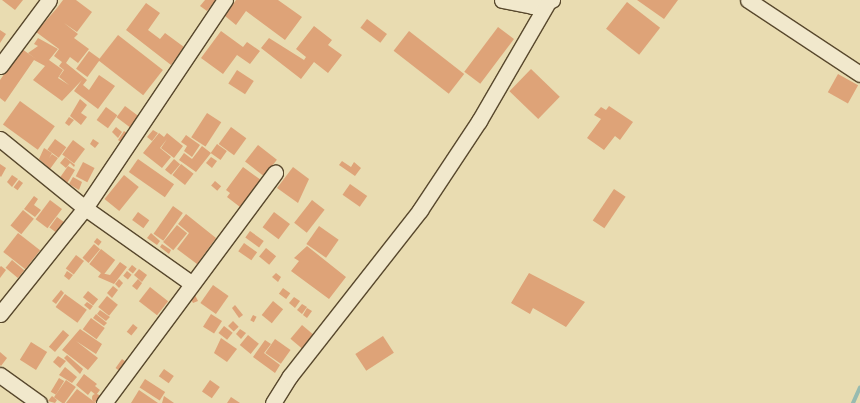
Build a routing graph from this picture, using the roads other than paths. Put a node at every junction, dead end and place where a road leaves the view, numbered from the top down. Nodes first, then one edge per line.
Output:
1 (49, 0) edge
2 (225, 0) edge
3 (502, 0) edge
4 (748, 0) edge
5 (550, 1) edge
6 (0, 66) edge
7 (860, 74) edge
8 (0, 139) edge
9 (275, 173) dead end
10 (85, 208) junction
11 (191, 283) junction
12 (0, 314) edge
13 (0, 375) edge
14 (39, 403) edge
15 (104, 403) edge
16 (273, 403) edge

1 - 6 street
2 - 10 street
3 - 5 street
4 - 7 street
5 - 16 street
8 - 10 street
9 - 11 street
10 - 11 street
10 - 12 street
11 - 15 street
13 - 14 street

